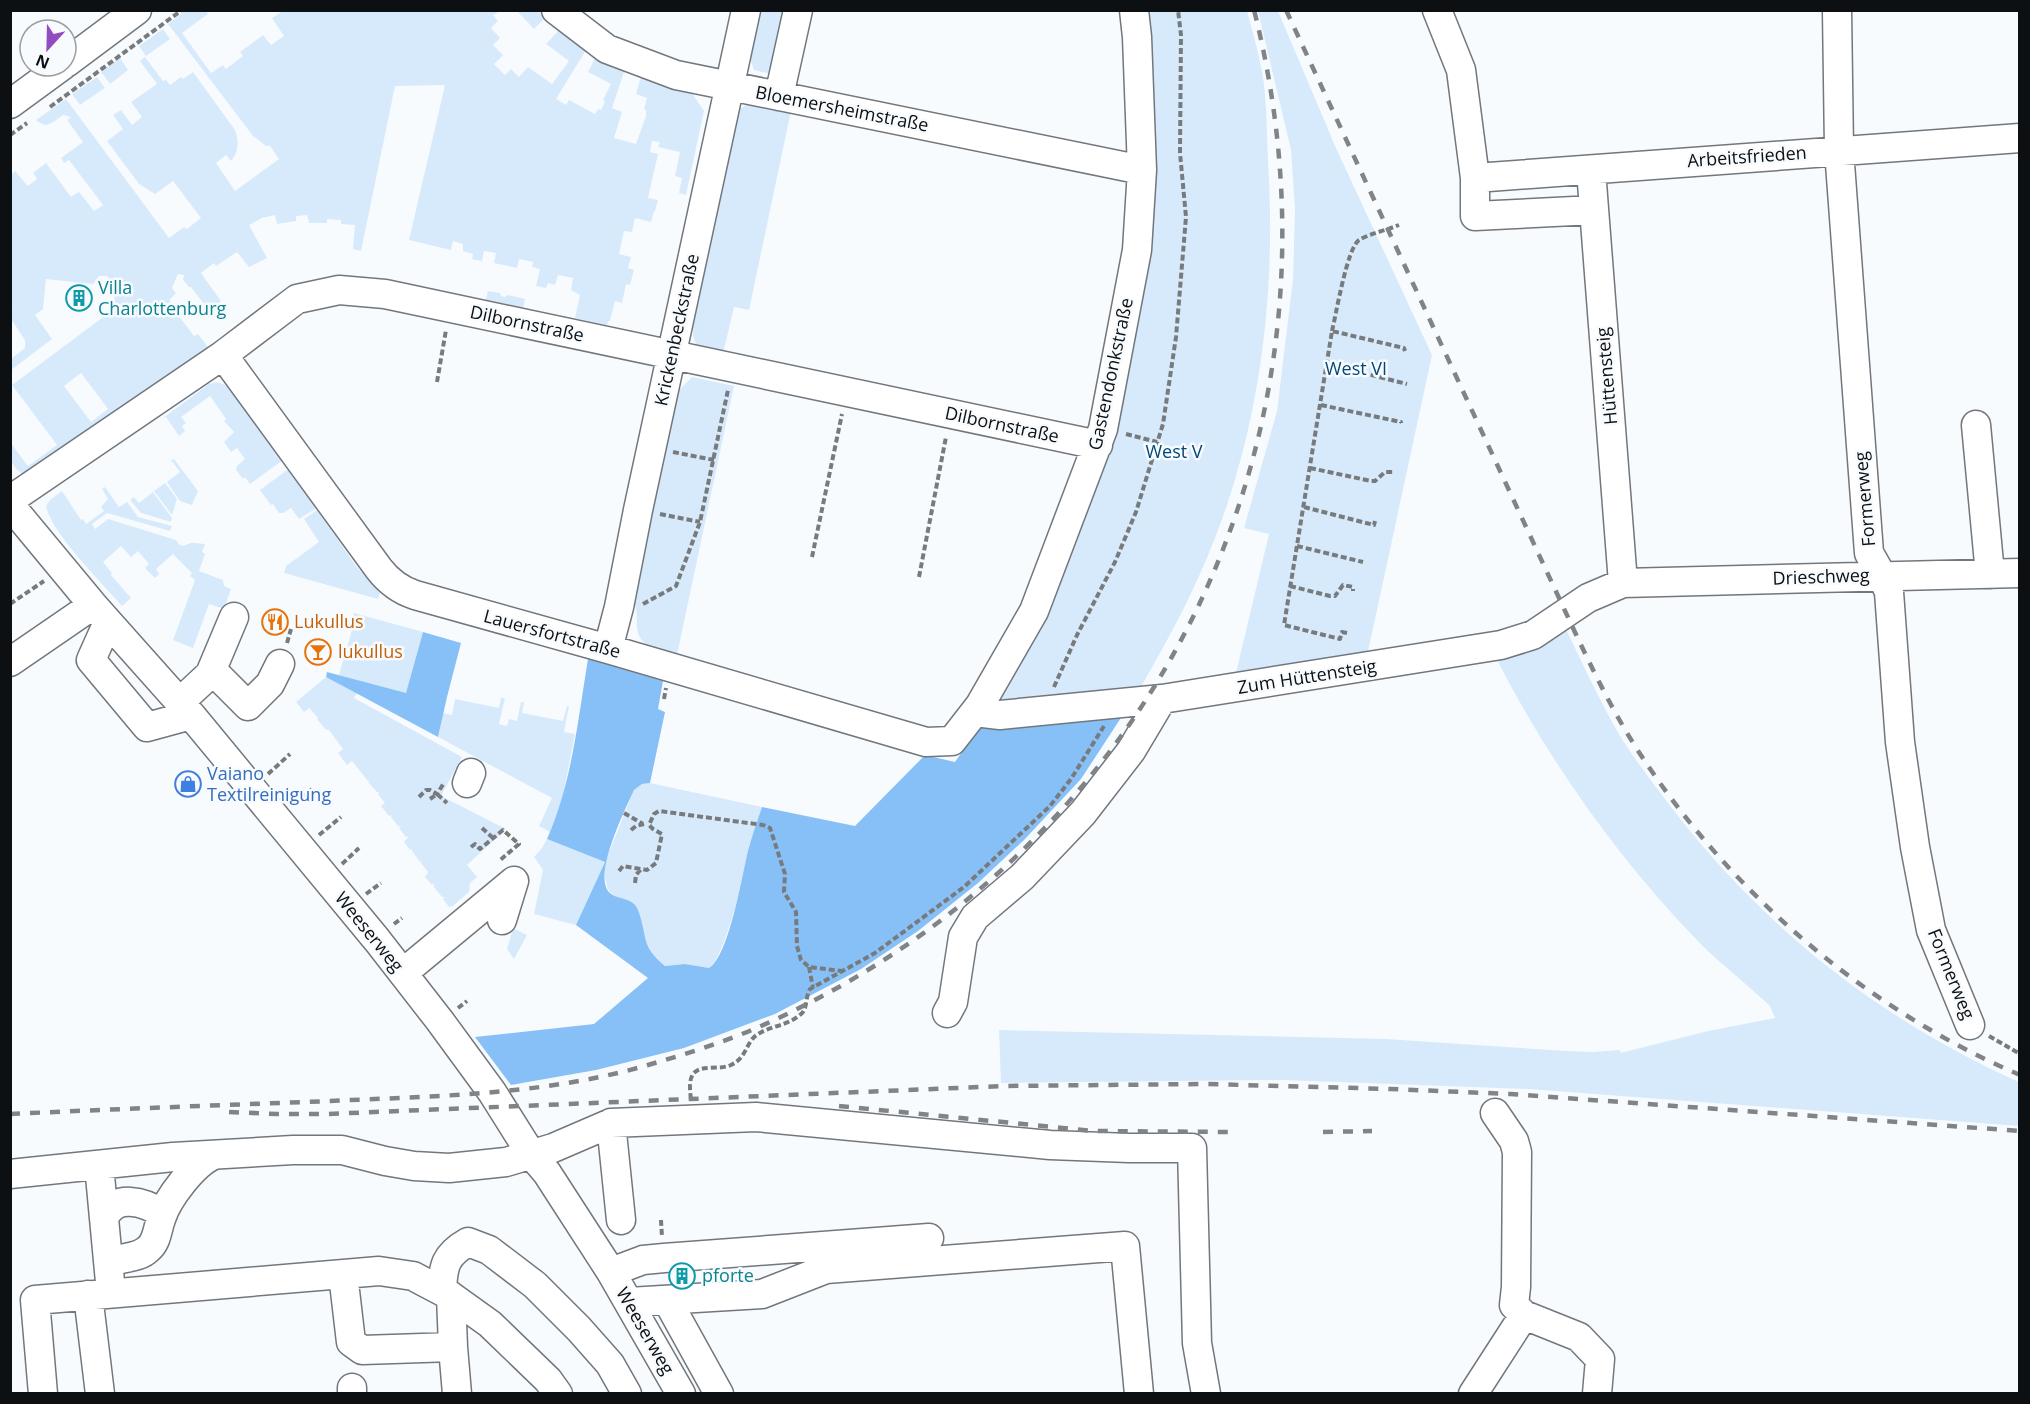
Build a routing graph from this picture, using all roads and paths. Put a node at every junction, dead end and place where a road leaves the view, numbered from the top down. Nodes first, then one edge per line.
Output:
1 (136, 10) edge
2 (182, 10) edge
3 (556, 10) edge
4 (746, 10) edge
5 (798, 10) edge
6 (1134, 10) edge
7 (1178, 10) edge
8 (1437, 10) edge
9 (1837, 10) edge
10 (78, 54) edge
11 (51, 78) edge
12 (728, 87) junction
13 (779, 96) junction
14 (46, 110) dead end
15 (19, 113) edge
16 (10, 135) edge
17 (2019, 138) edge
18 (1839, 150) junction
19 (1142, 170) junction
20 (1591, 170) junction
21 (1475, 178) junction
22 (1594, 210) junction
23 (1399, 225) dead end
24 (450, 308) junction
25 (1332, 331) junction
26 (1405, 351) dead end
27 (224, 356) junction
28 (672, 356) junction
29 (1327, 364) junction
30 (437, 382) dead end
31 (729, 383) dead end
32 (1407, 384) dead end
33 (1321, 405) junction
34 (843, 406) dead end
35 (1401, 423) dead end
36 (1976, 426) dead end
37 (948, 429) dead end
38 (1098, 445) junction
39 (652, 447) junction
40 (714, 460) junction
41 (1310, 468) junction
42 (1393, 474) dead end
43 (10, 502) edge
44 (1304, 507) junction
45 (638, 510) junction
46 (1375, 521) dead end
47 (700, 522) junction
48 (1297, 546) junction
49 (812, 557) dead end
50 (1363, 562) dead end
51 (62, 568) junction
52 (2019, 573) edge
53 (1990, 574) junction
54 (1882, 576) junction
55 (919, 577) dead end
56 (1623, 583) junction
57 (1290, 586) junction
58 (1353, 591) dead end
59 (10, 604) edge
60 (636, 608) dead end
61 (100, 614) junction
62 (234, 622) dead end
63 (1347, 633) dead end
64 (608, 649) junction
65 (10, 662) edge
66 (280, 664) dead end
67 (203, 673) junction
68 (1053, 691) dead end
69 (1162, 699) junction
70 (1107, 703) junction
71 (185, 709) junction
72 (975, 712) junction
73 (290, 754) dead end
74 (267, 774) dead end
75 (462, 778) dead end
76 (312, 789) dead end
77 (437, 794) junction
78 (419, 797) dead end
79 (430, 799) dead end
80 (447, 803) dead end
81 (293, 806) dead end
82 (624, 813) dead end
83 (341, 817) dead end
84 (644, 824) junction
85 (649, 825) junction
86 (482, 828) dead end
87 (631, 830) dead end
88 (318, 836) dead end
89 (493, 838) junction
90 (471, 847) dead end
91 (359, 849) dead end
92 (625, 860) dead end
93 (341, 864) dead end
94 (496, 864) dead end
95 (630, 867) junction
96 (642, 869) junction
97 (619, 871) dead end
98 (381, 883) dead end
99 (635, 883) dead end
100 (366, 895) dead end
101 (402, 918) dead end
102 (502, 920) dead end
103 (391, 927) dead end
104 (809, 967) junction
105 (843, 972) junction
106 (403, 973) junction
107 (813, 988) junction
108 (467, 1001) dead end
109 (455, 1011) dead end
110 (946, 1013) dead end
111 (1970, 1025) joint
112 (2019, 1054) edge
113 (691, 1104) dead end
114 (1495, 1113) dead end
115 (611, 1123) junction
116 (531, 1154) junction
117 (214, 1155) junction
118 (10, 1164) edge
119 (90, 1167) junction
120 (10, 1174) edge
121 (163, 1214) junction
122 (104, 1219) junction
123 (621, 1220) dead end
124 (929, 1238) dead end
125 (121, 1259) dead end
126 (611, 1272) junction
127 (343, 1274) junction
128 (446, 1293) junction
129 (97, 1294) junction
130 (667, 1300) junction
131 (23, 1301) edge
132 (629, 1302) junction
133 (1524, 1316) junction
134 (453, 1347) junction
135 (43, 1394) edge
136 (100, 1394) edge
137 (457, 1394) edge
138 (558, 1394) edge
139 (627, 1394) edge
140 (681, 1394) edge
141 (719, 1394) edge
142 (1138, 1394) edge
143 (1206, 1394) edge
144 (1473, 1394) edge
145 (1597, 1394) edge

1 - 10 street
2 - 14 path
3 - 12 street, Bloemersheimstraße
4 - 12 street, Krickenbeckstraße
5 - 13 street
6 - 19 street, Gastendonkstraße
7 - 68 path
8 - 21 street
9 - 18 street, Formerweg
11 - 15 street
12 - 13 street, Bloemersheimstraße
12 - 28 street, Krickenbeckstraße
13 - 19 street, Bloemersheimstraße
15 - 16 path
17 - 18 street, Arbeitsfrieden
18 - 20 street, Arbeitsfrieden
18 - 54 street, Formerweg
19 - 38 street, Gastendonkstraße
20 - 21 street, Arbeitsfrieden
20 - 22 street, Hüttensteig
21 - 22 street
22 - 56 street, Hüttensteig
23 - 25 path
24 - 27 street, Dilbornstraße
24 - 28 street, Dilbornstraße
24 - 30 path
25 - 26 path
25 - 29 path
27 - 43 street, Dilbornstraße
27 - 64 street, Lauersfortstraße
28 - 38 street, Dilbornstraße
28 - 39 street, Krickenbeckstraße
29 - 32 path
29 - 33 path
31 - 40 path
33 - 35 path
33 - 41 path
34 - 49 path
36 - 53 street
37 - 55 path
38 - 72 street, Gastendonkstraße
39 - 40 path
39 - 45 street, Krickenbeckstraße
40 - 47 path
41 - 42 path
41 - 44 path
43 - 51 street, Weeserweg
44 - 46 path
44 - 48 path
45 - 47 path
45 - 64 street, Krickenbeckstraße
47 - 60 path
48 - 50 path
48 - 57 path
51 - 59 path
51 - 61 street, Weeserweg
52 - 53 street, Drieschweg
53 - 54 street, Drieschweg
54 - 56 street, Drieschweg
54 - 111 street, Formerweg
56 - 69 street, Zum Hüttensteig
57 - 58 path
57 - 63 path
61 - 65 street
61 - 71 street, Weeserweg
61 - 71 street
62 - 67 street
64 - 72 street, Lauersfortstraße
66 - 67 street
67 - 71 street
69 - 70 street, Zum Hüttensteig
69 - 110 street
70 - 72 street, Zum Hüttensteig
70 - 105 path
71 - 106 street, Weeserweg
73 - 74 path
75 - 77 path
76 - 81 path
77 - 78 path
77 - 79 path
77 - 80 path
82 - 84 path
83 - 88 path
84 - 85 path
84 - 87 path
85 - 96 path
85 - 104 path
86 - 89 path
89 - 90 path
89 - 94 path
91 - 93 path
92 - 95 path
95 - 96 path
95 - 97 path
96 - 99 path
98 - 100 path
101 - 103 path
102 - 106 street
104 - 105 path
104 - 107 path
105 - 107 path
106 - 116 street, Weeserweg
107 - 113 path
108 - 109 path
111 - 112 path, Formerweg
114 - 133 street
115 - 116 street
115 - 123 street
115 - 143 street
116 - 117 street
116 - 118 street
116 - 126 street, Weeserweg
117 - 119 street
117 - 121 street
119 - 120 street
119 - 122 street
119 - 129 street
121 - 122 street
121 - 125 street
122 - 129 street
124 - 126 street
126 - 132 street, Weeserweg
127 - 128 street
127 - 129 street
127 - 134 street
128 - 134 street
128 - 138 street
128 - 139 street
129 - 131 street
129 - 136 street
130 - 132 street
130 - 141 street
130 - 142 street
131 - 135 street
132 - 140 street, Weeserweg
133 - 144 street
133 - 145 street
134 - 137 street

